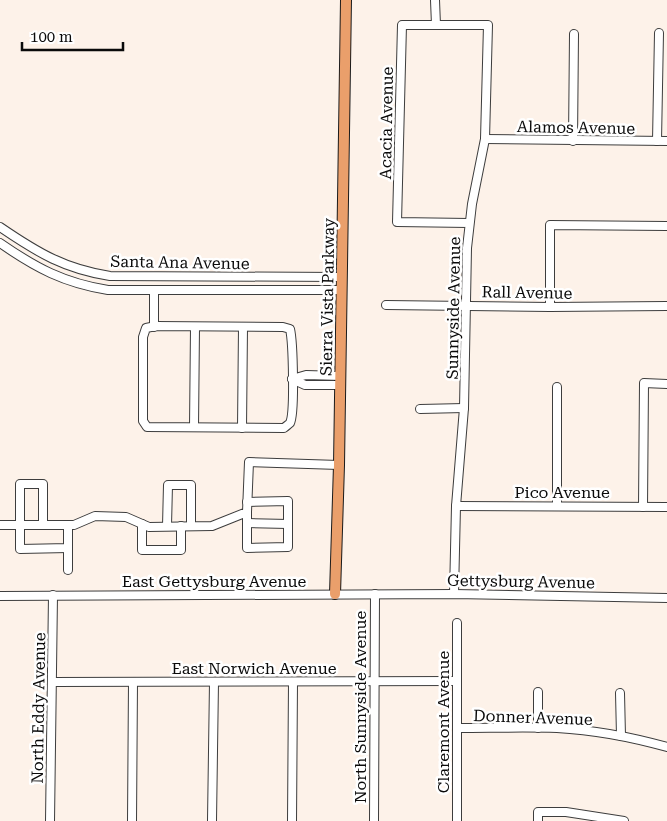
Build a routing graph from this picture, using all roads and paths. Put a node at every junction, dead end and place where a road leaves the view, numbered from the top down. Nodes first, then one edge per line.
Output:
1 (346, 0) edge
2 (435, 0) edge
3 (436, 24) junction
4 (659, 33) dead end
5 (574, 34) dead end
6 (484, 139) junction
7 (573, 141) junction
8 (657, 141) junction
9 (667, 141) edge
10 (469, 223) junction
11 (667, 226) edge
12 (0, 227) edge
13 (0, 243) edge
14 (342, 277) junction
15 (154, 290) junction
16 (342, 290) junction
17 (386, 306) dead end
18 (466, 306) junction
19 (667, 306) edge
20 (550, 307) junction
21 (154, 327) junction
22 (195, 327) junction
23 (243, 327) junction
24 (292, 379) junction
25 (341, 380) junction
26 (667, 384) edge
27 (557, 387) dead end
28 (464, 408) junction
29 (420, 409) dead end
30 (194, 427) junction
31 (242, 428) junction
32 (339, 465) junction
33 (247, 502) junction
34 (456, 506) junction
35 (557, 506) junction
36 (643, 507) junction
37 (667, 507) edge
38 (247, 512) junction
39 (247, 523) junction
40 (142, 524) junction
41 (288, 524) junction
42 (0, 525) edge
43 (20, 525) junction
44 (43, 525) junction
45 (68, 525) junction
46 (167, 526) junction
47 (181, 526) junction
48 (191, 526) junction
49 (68, 548) junction
50 (68, 570) dead end
51 (335, 594) junction
52 (375, 594) junction
53 (454, 594) junction
54 (53, 595) junction
55 (0, 596) edge
56 (667, 598) edge
57 (457, 623) dead end
58 (457, 681) junction
59 (52, 682) junction
60 (133, 682) junction
61 (214, 682) junction
62 (294, 682) junction
63 (375, 682) junction
64 (538, 692) dead end
65 (620, 693) dead end
66 (457, 728) junction
67 (538, 728) junction
68 (621, 736) junction
69 (667, 747) edge
70 (50, 821) edge
71 (132, 821) edge
72 (212, 821) edge
73 (292, 821) edge
74 (374, 821) edge
75 (457, 821) edge
76 (538, 821) edge
77 (624, 821) edge

1 - 14 main road, Sierra Vista Parkway
2 - 3 street
3 - 6 street, Sunnyside Avenue
3 - 10 street, Acacia Avenue
4 - 8 street
5 - 7 street
6 - 7 street, Alamos Avenue
6 - 10 street, Sunnyside Avenue
7 - 8 street, Alamos Avenue
8 - 9 street, Alamos Avenue
10 - 18 street, Sunnyside Avenue
11 - 20 street
12 - 14 street, Santa Ana Avenue
13 - 15 street, Santa Ana Avenue
14 - 16 main road, Sierra Vista Parkway
15 - 16 street, Santa Ana Avenue
15 - 21 street
16 - 25 main road, Sierra Vista Parkway
17 - 18 street, Rall Avenue
18 - 20 street, Rall Avenue
18 - 28 street, Sunnyside Avenue
19 - 20 street, Rall Avenue
21 - 22 street
21 - 30 street
22 - 23 street
22 - 30 street
23 - 24 street
23 - 31 street
24 - 25 street
24 - 31 street
25 - 32 main road, Sierra Vista Parkway
26 - 36 street
27 - 35 street
28 - 29 street
28 - 34 street, Sunnyside Avenue
30 - 31 street
32 - 33 street
32 - 51 main road, Sierra Vista Parkway
33 - 38 street
33 - 41 street
34 - 35 street, Pico Avenue
34 - 53 street, Sunnyside Avenue
35 - 36 street, Pico Avenue
36 - 37 street, Pico Avenue
38 - 39 street
38 - 48 street
39 - 41 street
39 - 41 street
40 - 45 street
40 - 46 street
40 - 47 street
42 - 43 street
43 - 44 street
43 - 44 street
43 - 49 street
44 - 45 street
45 - 49 street
46 - 47 street
46 - 48 street
47 - 48 street
49 - 50 street
51 - 52 street, East Gettysburg Avenue
51 - 54 street, East Gettysburg Avenue
52 - 53 street, Gettysburg Avenue
52 - 63 street, North Sunnyside Avenue
53 - 56 street, Gettysburg Avenue
54 - 55 street
54 - 59 street, North Eddy Avenue
57 - 58 street, Claremont Avenue
58 - 63 street, East Norwich Avenue
58 - 66 street, Claremont Avenue
59 - 60 street, East Norwich Avenue
59 - 70 street, North Eddy Avenue
60 - 61 street, East Norwich Avenue
60 - 71 street
61 - 62 street, East Norwich Avenue
61 - 72 street
62 - 63 street, East Norwich Avenue
62 - 73 street
63 - 74 street, North Sunnyside Avenue
64 - 67 street
65 - 68 street
66 - 67 street, Donner Avenue
66 - 75 street, Claremont Avenue
67 - 68 street, Donner Avenue
68 - 69 street, Donner Avenue
76 - 77 street

